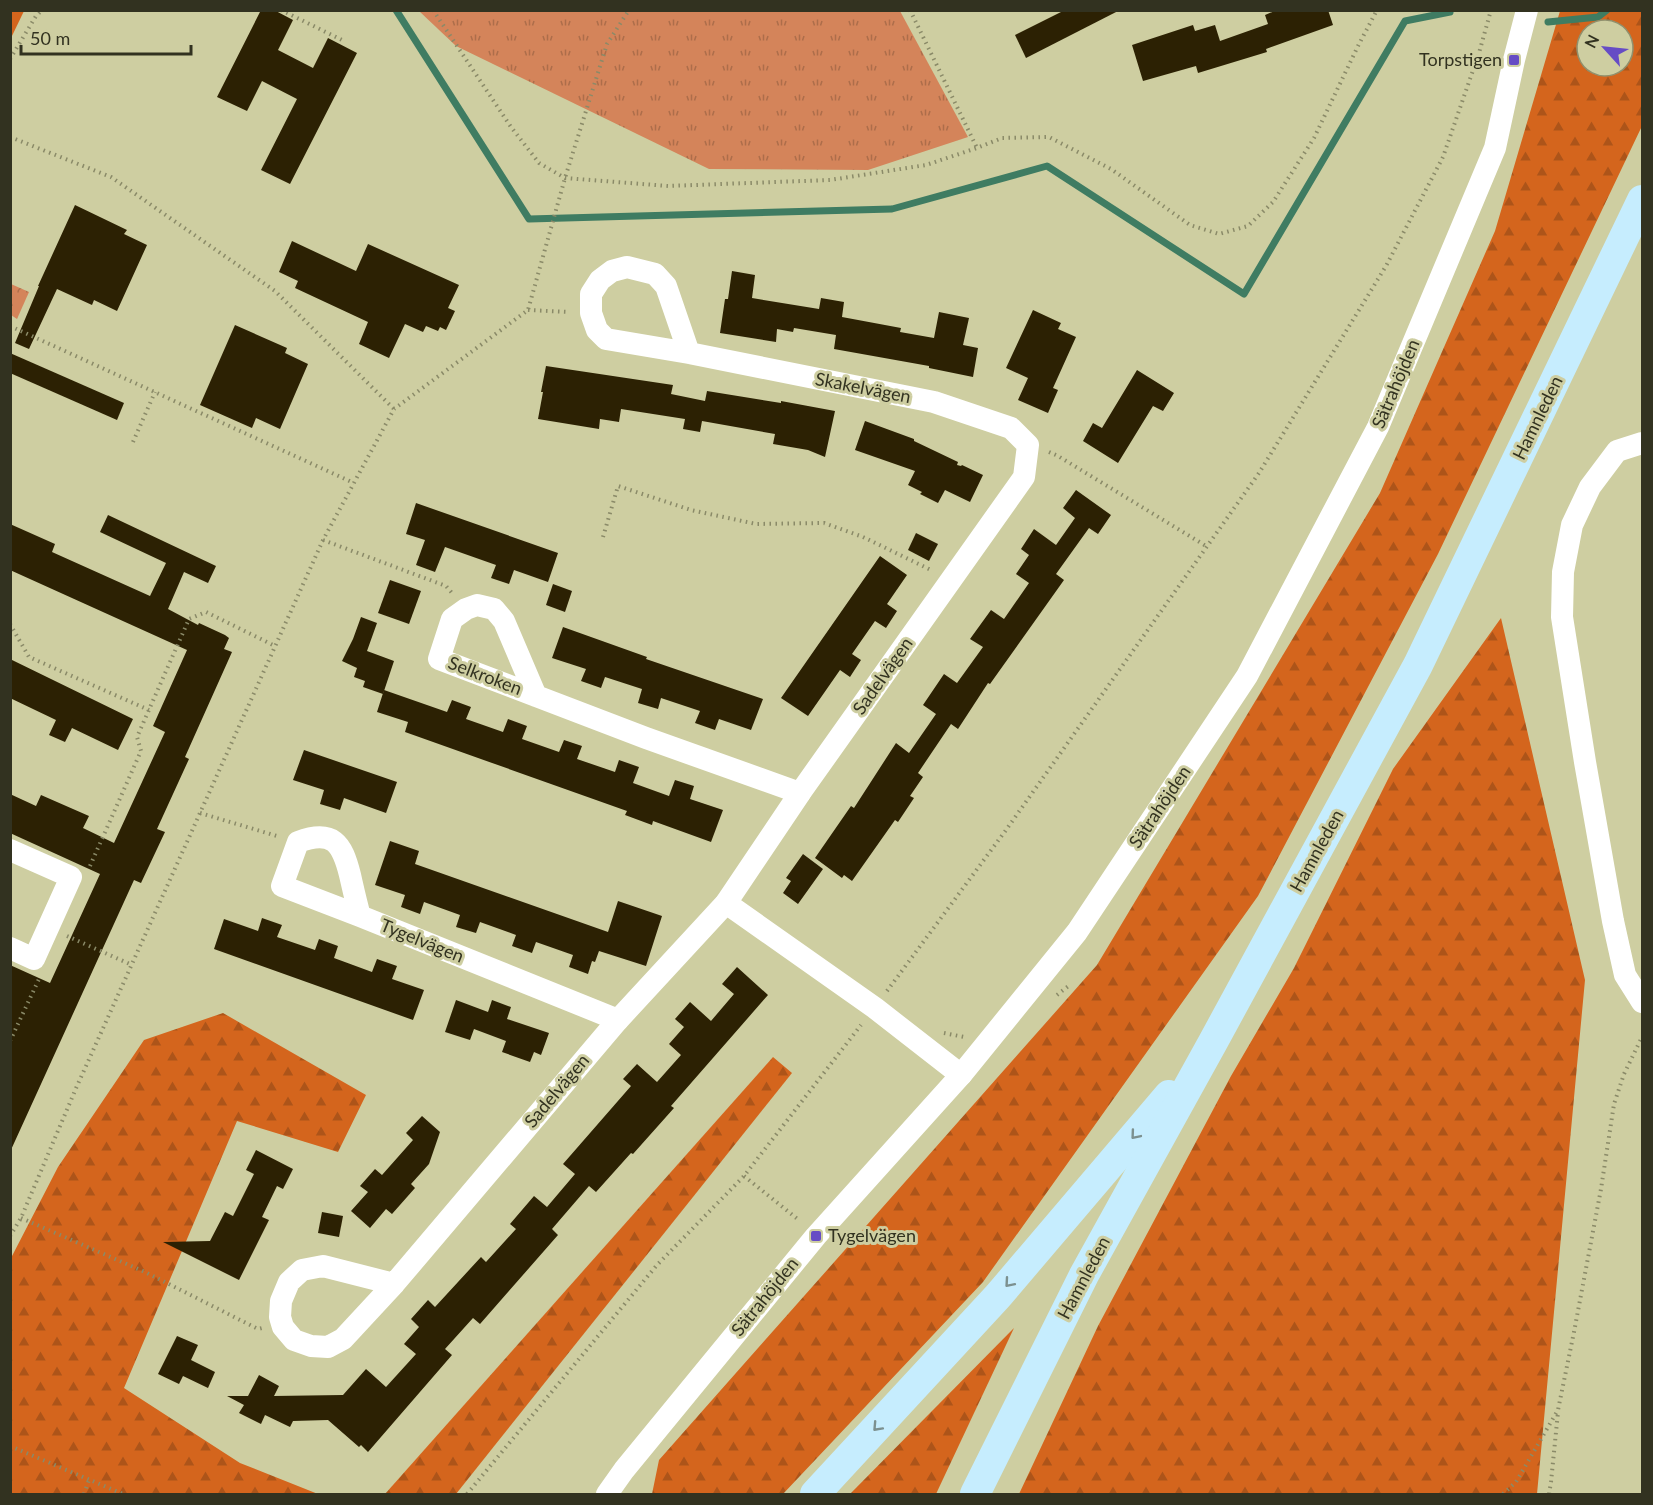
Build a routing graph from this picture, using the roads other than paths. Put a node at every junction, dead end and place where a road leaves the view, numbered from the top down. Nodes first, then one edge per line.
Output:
1 (1527, 10) edge
2 (1642, 200) edge
3 (689, 353) junction
4 (1642, 443) edge
5 (1028, 446) joint
6 (536, 696) junction
7 (800, 793) junction
8 (10, 850) edge
9 (726, 903) junction
10 (360, 916) junction
11 (10, 948) edge
12 (1642, 1002) edge
13 (618, 1020) junction
14 (1214, 1042) junction
15 (961, 1075) junction
16 (394, 1284) junction
17 (977, 1492) edge
18 (607, 1494) edge
19 (815, 1494) edge

1 - 15 street, Sätrahöjden
2 - 14 main road, Hamnleden
3 - 3 street, Skakelvägen
3 - 5 street, Skakelvägen
4 - 12 street
5 - 7 street, Sadelvägen
6 - 6 street, Selkroken
6 - 7 street, Selkroken
7 - 9 street, Sadelvägen
8 - 11 street
9 - 13 street, Sadelvägen
9 - 15 street
10 - 10 street, Tygelvägen
10 - 13 street, Tygelvägen
13 - 16 street, Sadelvägen
14 - 17 main road, Hamnleden
14 -> 19 main road
15 - 18 street, Sätrahöjden
16 - 16 street, Sadelvägen

